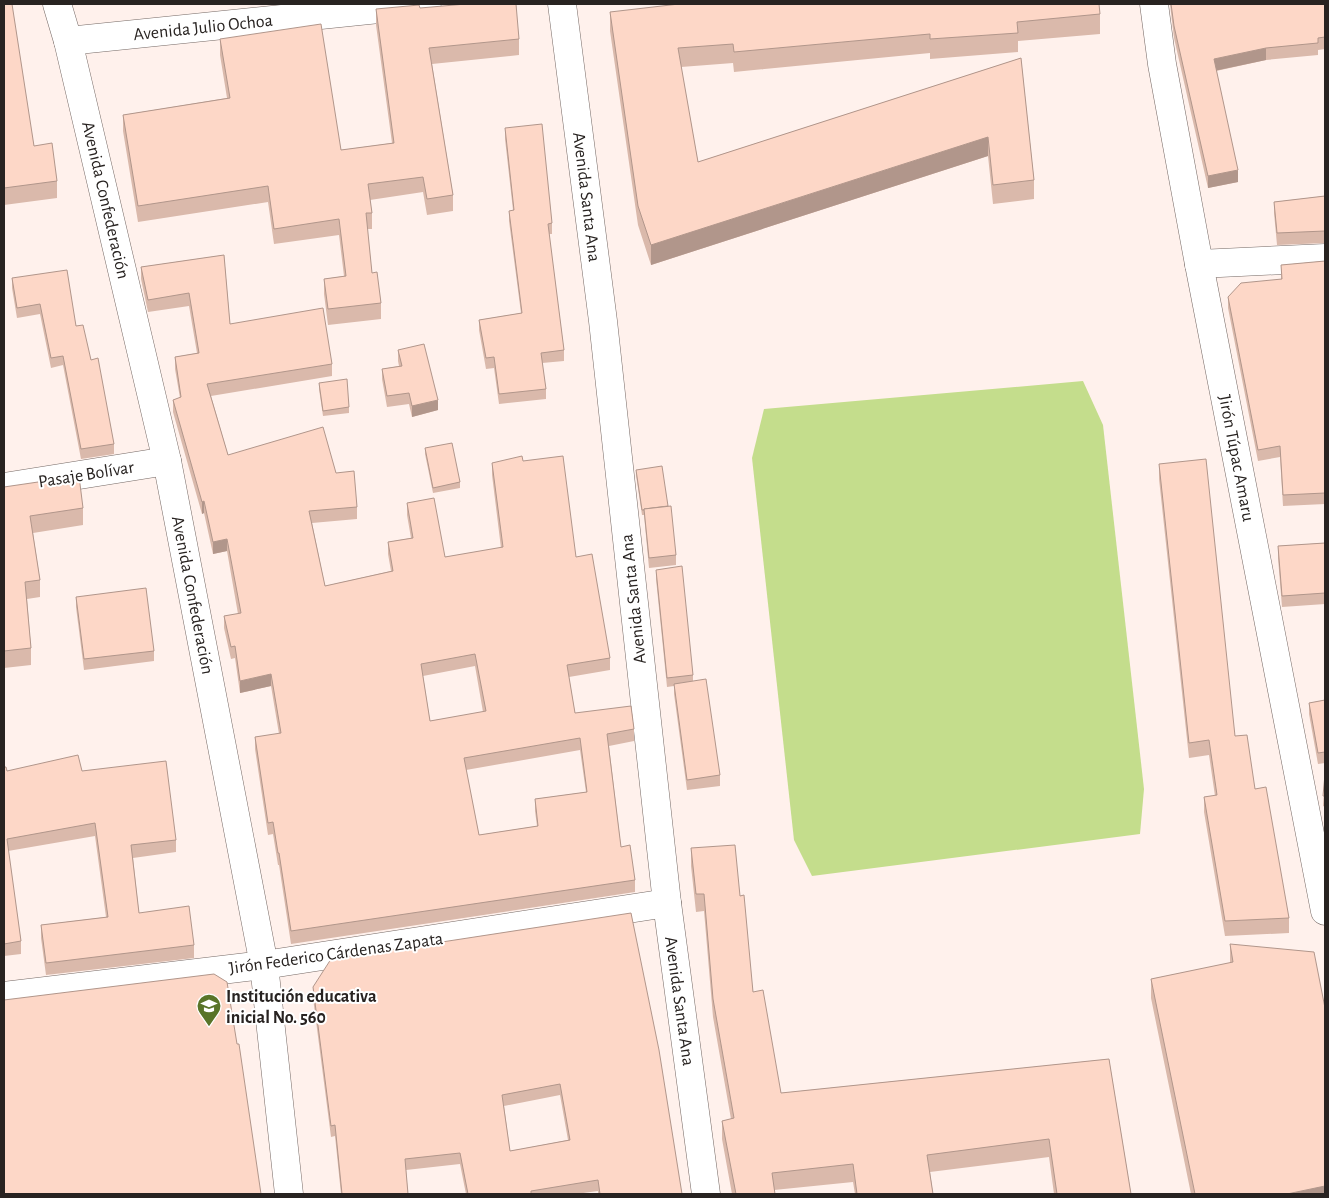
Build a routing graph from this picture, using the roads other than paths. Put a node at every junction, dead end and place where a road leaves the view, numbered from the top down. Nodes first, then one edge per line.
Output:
1 (57, 4) edge
2 (427, 4) edge
3 (562, 4) edge
4 (1154, 4) edge
5 (68, 41) junction
6 (1325, 258) edge
7 (1199, 264) junction
8 (168, 460) junction
9 (4, 487) edge
10 (666, 902) junction
11 (1325, 911) edge
12 (264, 965) junction
13 (4, 996) edge
14 (289, 1194) edge
15 (706, 1194) edge

1 - 5 street, Avenida Confederación
2 - 5 street, Avenida Julio Ochoa
3 - 10 street, Avenida Santa Ana
4 - 7 street, Jirón Túpac Amaru
5 - 8 street, Avenida Confederación
6 - 7 street
7 - 11 street, Jirón Túpac Amaru
8 - 9 street, Pasaje Bolívar
8 - 12 street, Avenida Confederación
10 - 12 street, Jirón Federico Cárdenas Zapata
10 - 15 street, Avenida Santa Ana
12 - 13 street, Jirón Federico Cárdenas Zapata
12 - 14 street, Avenida Confederación

